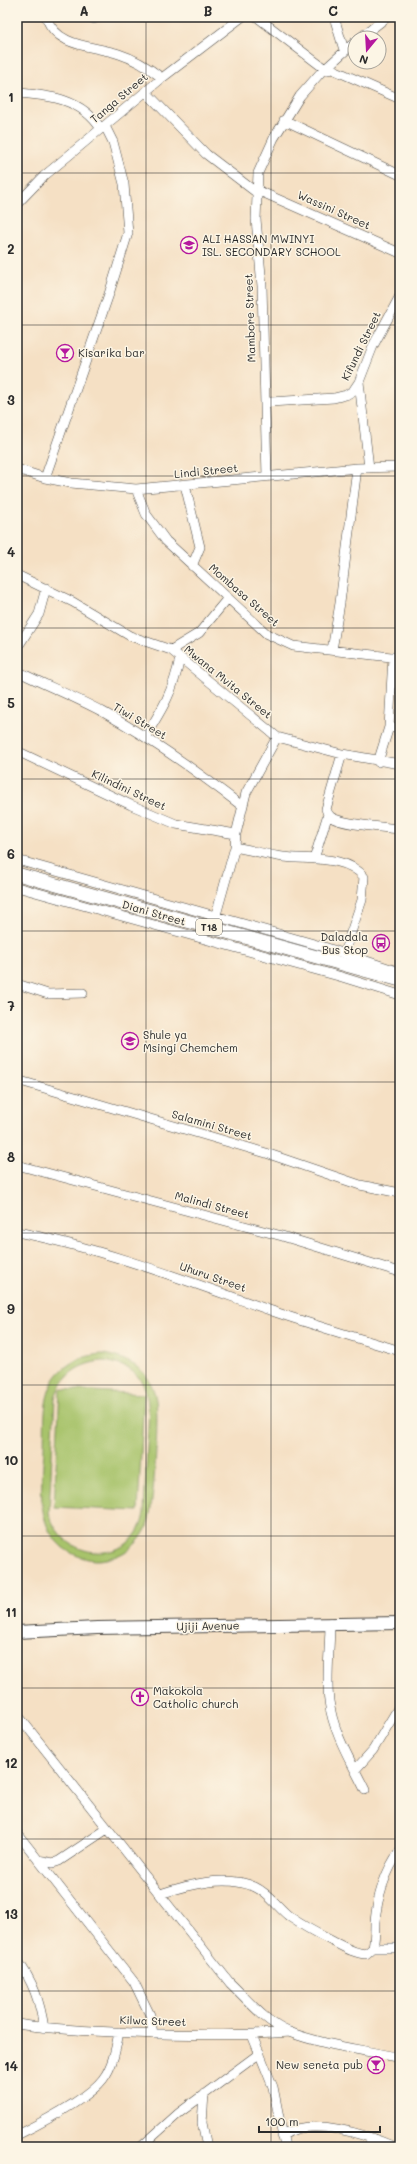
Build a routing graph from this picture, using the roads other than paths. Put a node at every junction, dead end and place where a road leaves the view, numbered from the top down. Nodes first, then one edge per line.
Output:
1 (46, 17) edge
2 (242, 17) edge
3 (257, 17) edge
4 (334, 17) edge
5 (387, 17) edge
6 (370, 30) edge
7 (347, 48) edge
8 (344, 50) junction
9 (325, 70) junction
10 (162, 78) junction
11 (146, 92) junction
12 (17, 93) edge
13 (400, 99) edge
14 (284, 120) junction
15 (103, 128) junction
16 (400, 175) edge
17 (257, 192) junction
18 (17, 204) edge
19 (400, 253) edge
20 (400, 296) edge
21 (359, 382) junction
22 (265, 405) junction
23 (400, 467) edge
24 (358, 468) junction
25 (369, 468) junction
26 (17, 469) edge
27 (267, 476) junction
28 (45, 478) junction
29 (185, 485) junction
30 (136, 489) junction
31 (192, 566) junction
32 (17, 576) edge
33 (46, 588) junction
34 (228, 598) junction
35 (17, 648) edge
36 (170, 650) junction
37 (332, 650) junction
38 (397, 657) edge
39 (180, 658) junction
40 (17, 671) edge
41 (389, 727) junction
42 (400, 728) edge
43 (145, 737) junction
44 (277, 737) junction
45 (17, 751) edge
46 (342, 754) junction
47 (378, 762) junction
48 (400, 764) edge
49 (242, 806) junction
50 (328, 814) junction
51 (400, 829) edge
52 (236, 834) junction
53 (235, 847) junction
54 (314, 859) junction
55 (17, 860) edge
56 (17, 874) edge
57 (17, 887) edge
58 (214, 922) junction
59 (344, 953) junction
60 (400, 972) edge
61 (400, 980) edge
62 (17, 984) edge
63 (83, 993) dead end
64 (400, 995) edge
65 (17, 1080) edge
66 (17, 1165) edge
67 (400, 1194) edge
68 (17, 1232) edge
69 (400, 1272) edge
70 (400, 1351) edge
71 (400, 1623) edge
72 (330, 1624) junction
73 (17, 1632) edge
74 (400, 1705) edge
75 (17, 1714) edge
76 (355, 1770) junction
77 (365, 1790) dead end
78 (107, 1829) junction
79 (17, 1833) edge
80 (400, 1851) edge
81 (38, 1860) junction
82 (59, 1862) junction
83 (56, 1883) junction
84 (160, 1894) junction
85 (373, 1948) junction
86 (400, 1948) edge
87 (17, 1960) edge
88 (17, 2024) edge
89 (44, 2028) junction
90 (119, 2032) junction
91 (290, 2032) junction
92 (153, 2034) junction
93 (252, 2035) junction
94 (260, 2053) junction
95 (400, 2058) edge
96 (204, 2094) junction
97 (17, 2135) edge
98 (282, 2136) junction
99 (372, 2138) junction
100 (142, 2147) edge
101 (207, 2147) edge
102 (285, 2147) edge
103 (369, 2147) edge
104 (395, 2147) edge

1 - 10 street
2 - 10 street, Tanga Street
3 - 9 street
4 - 8 street
5 - 6 street
7 - 8 street, Mambore Street
8 - 9 street, Mambore Street
9 - 13 street
9 - 14 street, Mambore Street
10 - 11 street, Tanga Street
11 - 15 street, Tanga Street
11 - 17 street, Wassini Street
12 - 15 street
14 - 16 street
14 - 17 street, Mambore Street
15 - 18 street, Tanga Street
15 - 28 street
17 - 19 street, Wassini Street
17 - 22 street, Mambore Street
20 - 21 street, Kifundi Street
21 - 22 street, Kifundi Street
21 - 25 street
22 - 27 street
23 - 25 street, Lindi Street
24 - 25 street, Lindi Street
24 - 27 street, Lindi Street
24 - 37 street
26 - 28 street, Lindi Street
27 - 29 street, Lindi Street
28 - 30 street, Lindi Street
29 - 30 street, Lindi Street
29 - 31 street
30 - 31 street, Mombasa Street
31 - 34 street, Mombasa Street
32 - 33 street, Mwana Mvita Street
33 - 35 street
33 - 36 street, Mwana Mvita Street
34 - 36 street
34 - 37 street, Mombasa Street
36 - 39 street, Mwana Mvita Street
37 - 38 street, Mombasa Street
38 - 41 street
39 - 43 street
39 - 44 street, Mwana Mvita Street
40 - 43 street, Tiwi Street
41 - 42 street
41 - 47 street
43 - 49 street, Tiwi Street
44 - 46 street, Mwana Mvita Street
44 - 49 street
45 - 52 street, Kilindini Street
46 - 47 street, Mwana Mvita Street
46 - 50 street
47 - 48 street, Mwana Mvita Street
49 - 52 street
50 - 51 street
50 - 54 street
52 - 53 street
53 - 54 street
53 - 58 street
54 - 59 street
55 - 58 street
56 - 58 main road, T18
57 - 64 street, Diani Street
58 - 59 street
58 - 61 main road, T18
59 - 60 street
62 - 63 street
65 - 67 street, Salamini Street
66 - 69 street, Malindi Street
68 - 70 street, Uhuru Street
71 - 72 main road, Ujiji Avenue
72 - 73 main road, Ujiji Avenue
72 - 76 street
74 - 76 street
75 - 78 street
76 - 77 street
78 - 82 street
78 - 84 street
79 - 81 street
80 - 85 street
81 - 82 street
81 - 83 street
82 - 83 street
83 - 92 street
84 - 85 street
84 - 91 street
85 - 86 street
87 - 89 street
88 - 89 street, Kilwa Street
89 - 90 street, Kilwa Street
90 - 92 street, Kilwa Street
90 - 97 street
91 - 93 street, Kilwa Street
91 - 95 street
92 - 93 street, Kilwa Street
93 - 94 street
94 - 96 street
94 - 98 street
96 - 100 street
96 - 101 street
98 - 99 street
98 - 102 street
99 - 103 street
99 - 104 street

